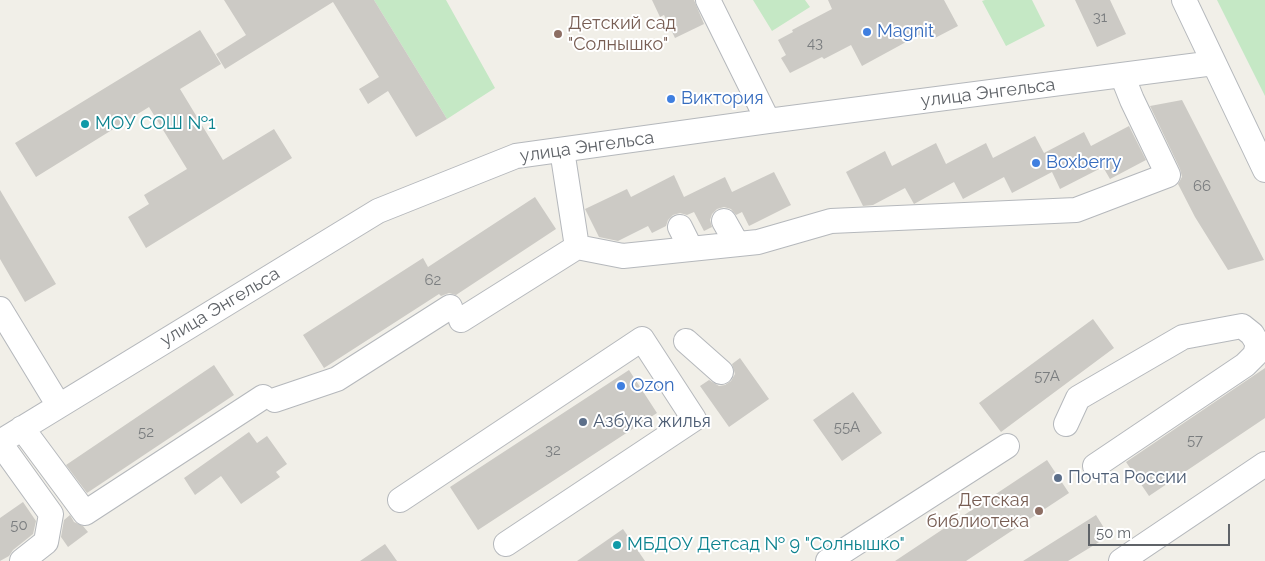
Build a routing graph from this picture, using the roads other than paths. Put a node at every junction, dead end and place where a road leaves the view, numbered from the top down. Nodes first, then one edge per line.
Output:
1 (708, 0) edge
2 (1184, 0) edge
3 (1214, 63) junction
4 (1122, 75) junction
5 (768, 121) junction
6 (562, 150) junction
7 (1265, 170) edge
8 (724, 222) dead end
9 (680, 227) dead end
10 (738, 244) junction
11 (577, 247) junction
12 (690, 249) junction
13 (0, 309) edge
14 (686, 341) dead end
15 (721, 372) dead end
16 (60, 406) junction
17 (1066, 424) dead end
18 (22, 428) junction
19 (0, 442) edge
20 (1003, 453) dead end
21 (1265, 464) edge
22 (1095, 466) dead end
23 (400, 500) dead end
24 (506, 544) dead end
25 (22, 561) edge
26 (828, 561) edge
27 (1121, 561) edge

1 - 5 street
2 - 3 street
3 - 4 street, улица Энгельса
3 - 7 street
4 - 5 street, улица Энгельса
4 - 10 street
5 - 6 street, улица Энгельса
6 - 11 street
6 - 16 street, улица Энгельса
8 - 10 street
9 - 12 street
10 - 12 street
11 - 12 street
11 - 18 street
13 - 16 street
14 - 15 street
16 - 18 street, улица Энгельса
17 - 22 street
18 - 19 street, улица Энгельса
19 - 25 street
20 - 26 street
21 - 27 street
23 - 24 street

